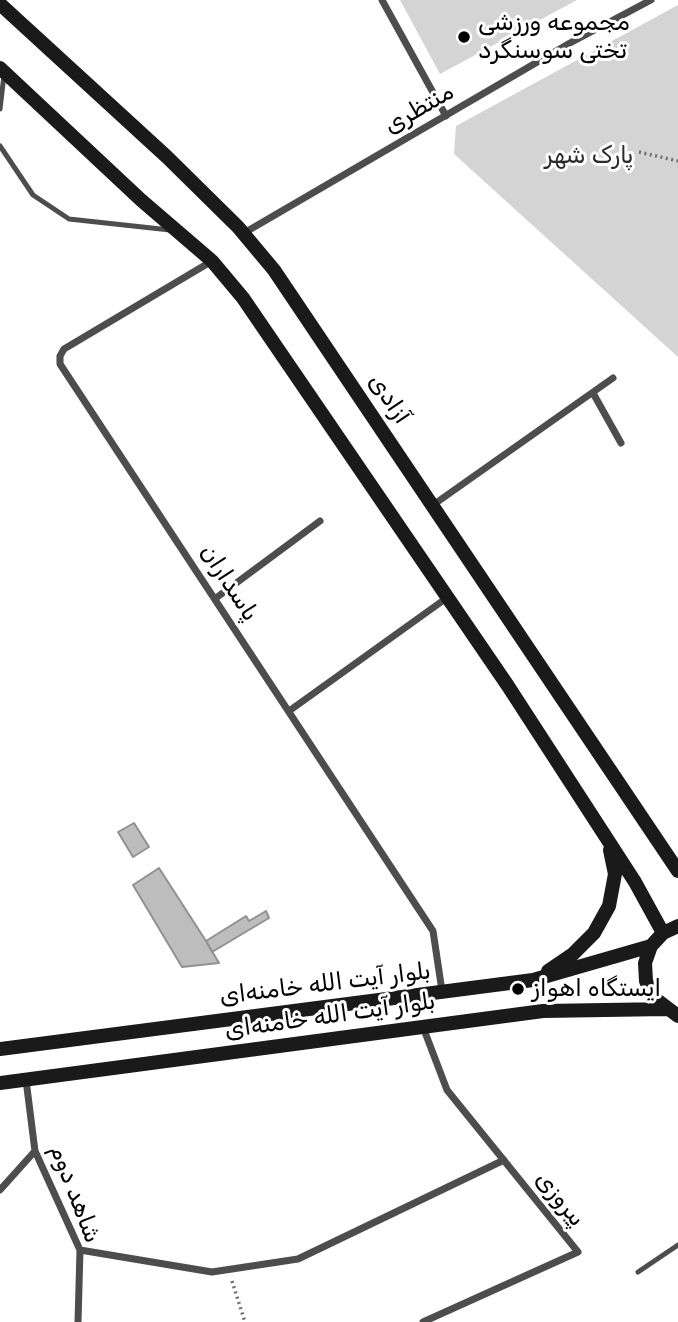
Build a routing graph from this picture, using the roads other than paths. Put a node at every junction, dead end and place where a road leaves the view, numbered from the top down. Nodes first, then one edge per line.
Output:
1 (382, 0) edge
2 (651, 0) edge
3 (0, 4) edge
4 (2, 70) edge
5 (0, 109) edge
6 (446, 116) junction
7 (0, 146) edge
8 (176, 230) junction
9 (244, 233) junction
10 (212, 261) junction
11 (613, 378) dead end
12 (593, 393) junction
13 (621, 443) dead end
14 (433, 505) junction
15 (320, 521) dead end
16 (448, 597) junction
17 (216, 598) junction
18 (289, 711) junction
19 (609, 842) junction
20 (678, 871) edge
21 (678, 926) edge
22 (663, 933) junction
23 (651, 946) junction
24 (533, 980) junction
25 (443, 992) junction
26 (672, 1012) edge
27 (422, 1027) junction
28 (0, 1049) edge
29 (26, 1080) junction
30 (0, 1083) edge
31 (35, 1151) junction
32 (504, 1160) junction
33 (0, 1190) edge
34 (678, 1245) edge
35 (80, 1250) junction
36 (638, 1272) dead end
37 (78, 1322) edge
38 (423, 1322) edge

1 - 6 street
2 - 6 street, منتظری
3 - 9 main road, آزادی
4 - 5 lane
4 - 8 main road
6 - 9 street, منتظری
7 - 8 lane
8 - 10 main road
9 - 14 main road, آزادی
10 - 16 main road
10 - 17 street, پاسداران
11 - 12 street
12 - 13 street
12 - 14 street
14 - 20 main road, آزادی
15 - 17 street
16 - 18 street
16 - 19 main road
17 - 18 street, پاسداران
18 - 25 street, پاسداران
19 - 22 main road
19 - 24 main road
21 - 22 main road
22 - 23 main road
23 - 24 main road, بلوار آیت الله خامنه‌ای
23 - 26 main road
24 - 25 main road, بلوار آیت الله خامنه‌ای
25 - 28 main road, بلوار آیت الله خامنه‌ای
26 - 27 main road, بلوار آیت‌ الله خامنه‌ای
27 - 29 main road, بلوار آیت‌ الله خامنه‌ای
27 - 32 street, پیروزی
29 - 30 main road, بلوار آیت‌ الله خامنه‌ای
29 - 31 street, شاهد دوم
31 - 33 street
31 - 35 street, شاهد دوم
32 - 35 street
32 - 38 street, پیروزی
34 - 36 lane
35 - 37 street, شاهد دوم

